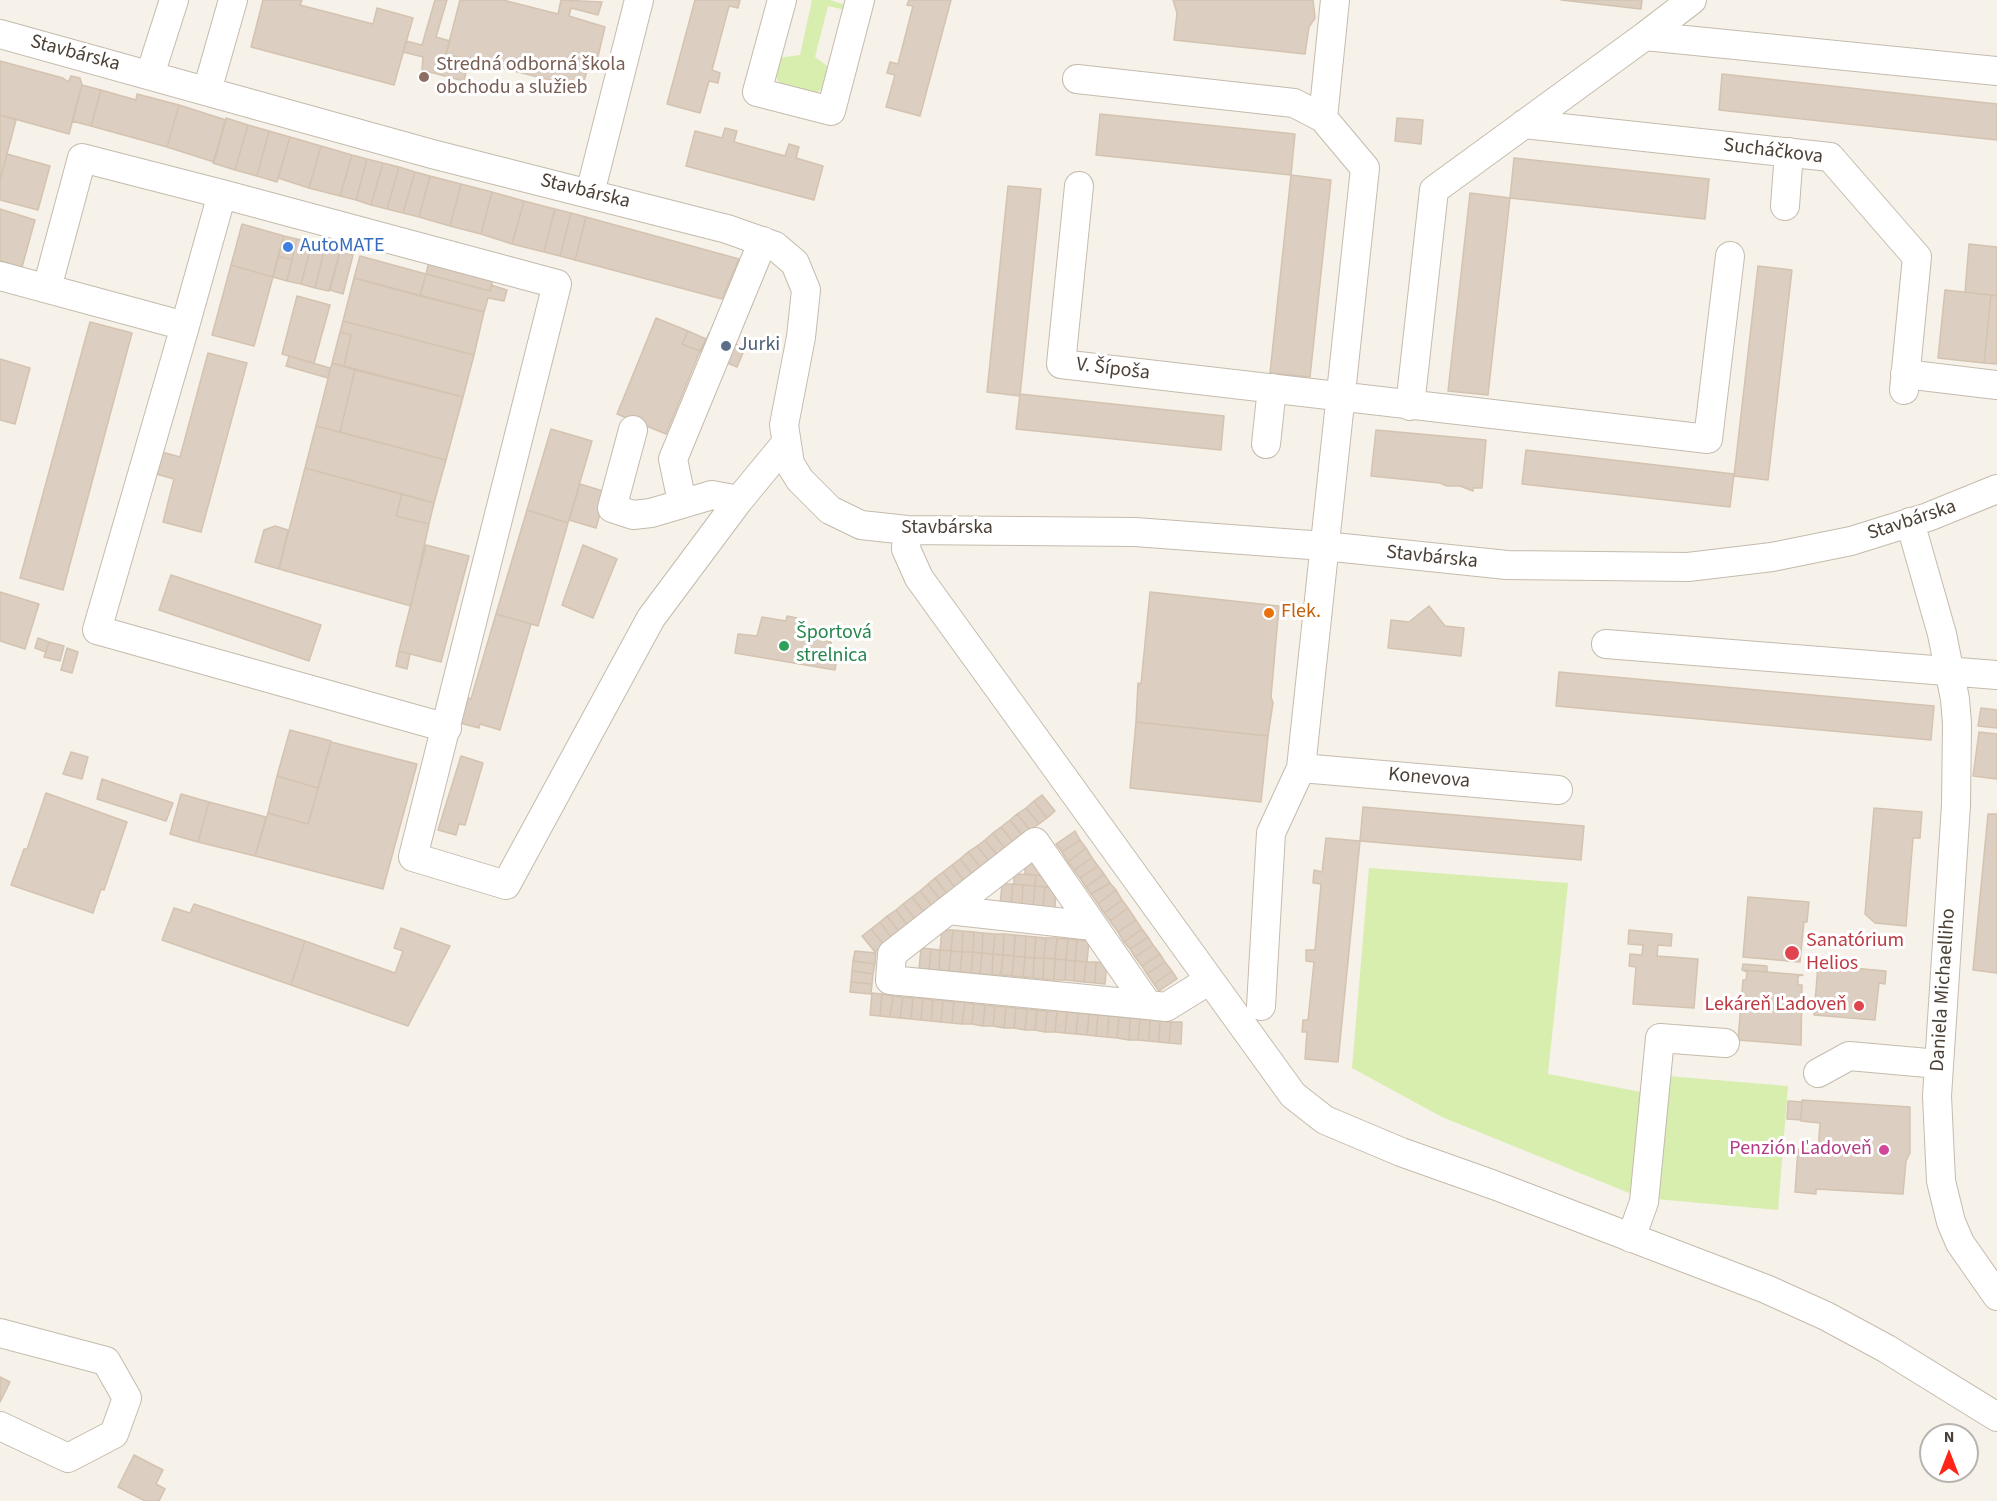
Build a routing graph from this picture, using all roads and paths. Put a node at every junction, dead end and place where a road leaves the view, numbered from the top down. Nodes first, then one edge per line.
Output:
1 (174, 0) edge
2 (233, 0) edge
3 (639, 0) edge
4 (782, 0) edge
5 (860, 0) edge
6 (1335, 0) edge
7 (1685, 3) edge
8 (0, 34) edge
9 (1645, 36) junction
10 (1997, 71) edge
11 (150, 75) junction
12 (1077, 79) dead end
13 (207, 91) junction
14 (1323, 118) junction
15 (1524, 124) junction
16 (1789, 152) junction
17 (1078, 186) dead end
18 (590, 193) junction
19 (222, 194) junction
20 (1785, 206) dead end
21 (763, 241) junction
22 (1730, 256) dead end
23 (0, 276) edge
24 (47, 288) junction
25 (185, 326) junction
26 (1997, 385) edge
27 (1272, 388) junction
28 (1342, 395) junction
29 (1410, 406) junction
30 (633, 430) dead end
31 (786, 443) junction
32 (1266, 444) dead end
33 (1997, 489) edge
34 (739, 500) junction
35 (682, 502) junction
36 (1910, 522) junction
37 (907, 530) junction
38 (1324, 546) junction
39 (1606, 644) dead end
40 (1950, 670) junction
41 (1997, 675) edge
42 (447, 728) junction
43 (1301, 768) junction
44 (1558, 790) dead end
45 (948, 910) junction
46 (1093, 926) junction
47 (1208, 981) junction
48 (1148, 1005) junction
49 (1261, 1006) dead end
50 (1725, 1043) dead end
51 (1939, 1064) junction
52 (1818, 1073) dead end
53 (1631, 1238) junction
54 (1997, 1296) edge
55 (0, 1333) edge
56 (1997, 1417) edge
57 (0, 1426) edge

1 - 11 street
2 - 13 street
3 - 18 street
4 - 5 street
6 - 14 street
7 - 9 street
8 - 11 street, Stavbárska
9 - 10 street
9 - 15 street
11 - 13 street, Stavbárska
12 - 14 street
13 - 18 street, Stavbárska
14 - 28 street
15 - 16 street, Sucháčkova
15 - 29 street
16 - 20 street
16 - 26 street, Sucháčkova
17 - 27 street, V. Šípoša
18 - 21 street, Stavbárska
19 - 24 street
19 - 25 street
19 - 42 street
21 - 31 street, Stavbárska
21 - 35 street
22 - 29 street
23 - 24 street
24 - 25 street
25 - 42 street
27 - 28 street, V. Šípoša
27 - 32 street
28 - 29 street
28 - 38 street
30 - 35 street
31 - 34 street
31 - 37 street, Stavbárska
33 - 36 street, Stavbárska
34 - 35 street
34 - 42 street
36 - 38 street, Stavbárska
36 - 40 street, Daniela Michaelliho
37 - 38 street, Stavbárska
37 - 47 street
38 - 43 street
39 - 40 street
40 - 41 street
40 - 51 street, Daniela Michaelliho
43 - 44 street, Konevova
43 - 49 street
45 - 46 street
45 - 46 street
45 - 48 street
46 - 48 street
47 - 48 street
47 - 53 street
50 - 53 street
51 - 52 street
51 - 54 street, Daniela Michaelliho
53 - 56 street
55 - 57 street

